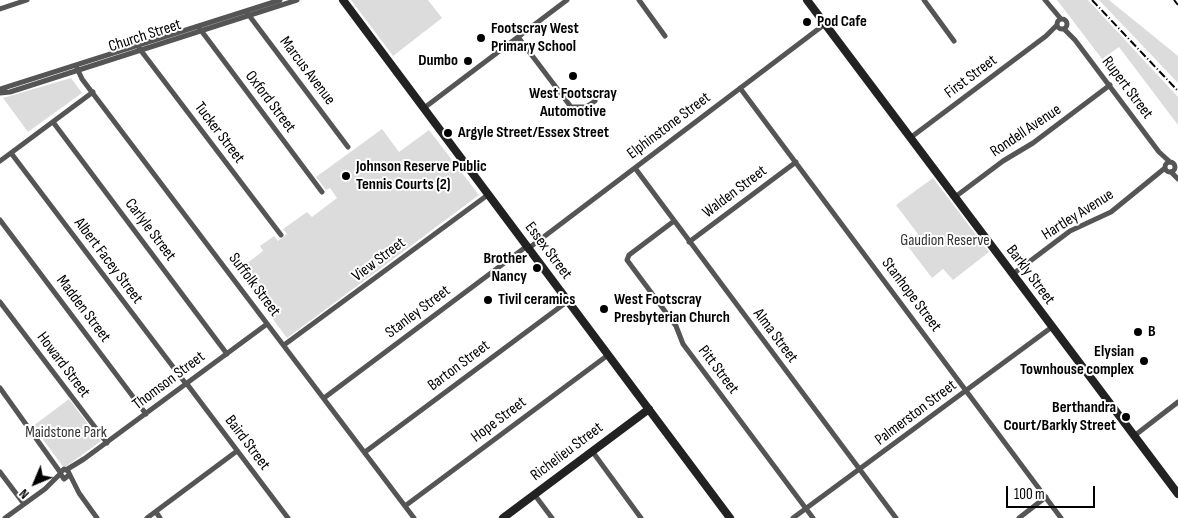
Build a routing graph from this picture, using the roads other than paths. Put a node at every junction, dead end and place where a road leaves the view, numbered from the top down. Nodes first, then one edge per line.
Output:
1 (27, 0) edge
2 (280, 0) edge
3 (297, 0) edge
4 (343, 0) edge
5 (567, 0) edge
6 (638, 0) edge
7 (807, 0) edge
8 (924, 0) edge
9 (1045, 0) edge
10 (0, 9) edge
11 (248, 13) junction
12 (825, 24) junction
13 (1061, 25) junction
14 (199, 29) junction
15 (665, 36) dead end
16 (518, 37) junction
17 (954, 41) dead end
18 (139, 48) junction
19 (77, 68) junction
20 (1110, 85) junction
21 (740, 88) junction
22 (0, 91) edge
23 (93, 92) junction
24 (595, 101) dead end
25 (424, 108) junction
26 (52, 122) junction
27 (910, 138) junction
28 (348, 147) dead end
29 (11, 153) junction
30 (0, 161) edge
31 (796, 162) junction
32 (634, 168) junction
33 (1169, 168) junction
34 (1178, 177) edge
35 (322, 192) dead end
36 (488, 194) junction
37 (955, 197) junction
38 (0, 220) edge
39 (674, 221) junction
40 (281, 235) dead end
41 (689, 242) junction
42 (528, 247) junction
43 (1013, 274) junction
44 (568, 301) junction
45 (0, 302) edge
46 (268, 324) junction
47 (1052, 327) junction
48 (284, 345) junction
49 (227, 354) junction
50 (608, 355) junction
51 (186, 384) junction
52 (0, 388) edge
53 (967, 390) junction
54 (324, 398) junction
55 (1178, 402) edge
56 (649, 409) junction
57 (146, 414) junction
58 (1134, 436) junction
59 (107, 443) junction
60 (237, 451) junction
61 (365, 452) junction
62 (592, 452) junction
63 (860, 469) junction
64 (0, 472) edge
65 (65, 474) junction
66 (534, 494) junction
67 (1178, 494) edge
68 (1046, 497) junction
69 (24, 504) junction
70 (405, 506) junction
71 (806, 508) junction
72 (156, 512) junction
73 (5, 518) edge
74 (97, 518) edge
75 (147, 518) edge
76 (160, 518) edge
77 (288, 518) edge
78 (414, 518) edge
79 (503, 518) edge
80 (552, 518) edge
81 (641, 518) edge
82 (730, 518) edge
83 (793, 518) edge
84 (813, 518) edge
85 (896, 518) edge
86 (1019, 518) edge
87 (1061, 518) edge

1 - 10 street
2 - 11 street, Church Street
3 - 11 street, Church Street
4 - 25 street, Essex Street
5 - 16 street
6 - 15 street
7 - 12 street, Barkly Street
8 - 17 street
9 - 13 street, Rupert Street
11 - 14 street, Church Street
11 - 28 street, Marcus Avenue
12 - 21 street, Elphinstone Street
12 - 27 street, Barkly Street
13 - 20 street, Rupert Street
13 - 27 street, First Street
14 - 18 street, Church Street
14 - 35 street, Oxford Street
16 - 24 street
16 - 25 street
18 - 19 street, Church Street
18 - 40 street, Tucker Street
19 - 22 street, Church Street
19 - 23 street, Suffolk Street
20 - 33 street, Rupert Street
20 - 37 street, Rondell Avenue
21 - 31 street, Stanhope Street
21 - 32 street, Elphinstone Street
23 - 26 street
23 - 46 street, Suffolk Street
25 - 36 street, Essex Street
26 - 29 street
26 - 49 street, Carlyle Street
27 - 37 street, Barkly Street
29 - 30 street
29 - 51 street, Albert Facey Street
31 - 41 street, Walden Street
31 - 53 street, Stanhope Street
32 - 39 street, Alma Street
32 - 42 street, Elphinstone Street
33 - 34 street, Rupert Street
33 - 43 street, Hartley Avenue
36 - 42 street, Essex Street
36 - 48 street, View Street
37 - 43 street, Barkly Street
38 - 57 street, Madden Street
39 - 41 street, Alma Street
39 - 71 street, Pitt Street
41 - 63 street, Alma Street
42 - 44 street, Essex Street
42 - 54 street, Stanley Street
43 - 47 street, Barkly Street
44 - 50 street, Essex Street
44 - 61 street, Barton Street
45 - 59 street, Howard Street
46 - 48 street, Suffolk Street
46 - 49 street, Thomson Street
47 - 53 street, Palmerston Street
47 - 58 street, Barkly Street
48 - 54 street, Suffolk Street
49 - 51 street, Thomson Street
50 - 56 street, Essex Street
50 - 70 street, Hope Street
51 - 57 street, Thomson Street
51 - 60 street, Baird Street
52 - 65 street
53 - 63 street, Palmerston Street
53 - 68 street, Stanhope Street
54 - 61 street, Suffolk Street
55 - 58 street
56 - 62 street, Richelieu Street
56 - 82 street, Essex Street
57 - 59 street, Thomson Street
58 - 67 street, Barkly Street
59 - 65 street, Thomson Street
60 - 72 street
60 - 77 street, Baird Street
61 - 70 street, Suffolk Street
62 - 66 street, Richelieu Street
62 - 81 street
63 - 71 street, Palmerston Street
63 - 85 street, Alma Street
64 - 69 street
65 - 69 street, Thomson Street
65 - 74 street
66 - 79 street, Richelieu Street
66 - 80 street
68 - 86 street
68 - 87 street, Stanhope Street
69 - 73 street, Thomson Street
70 - 78 street, Suffolk Street
71 - 83 street, Palmerston Street
71 - 84 street, Pitt Street
72 - 75 street
72 - 76 street

